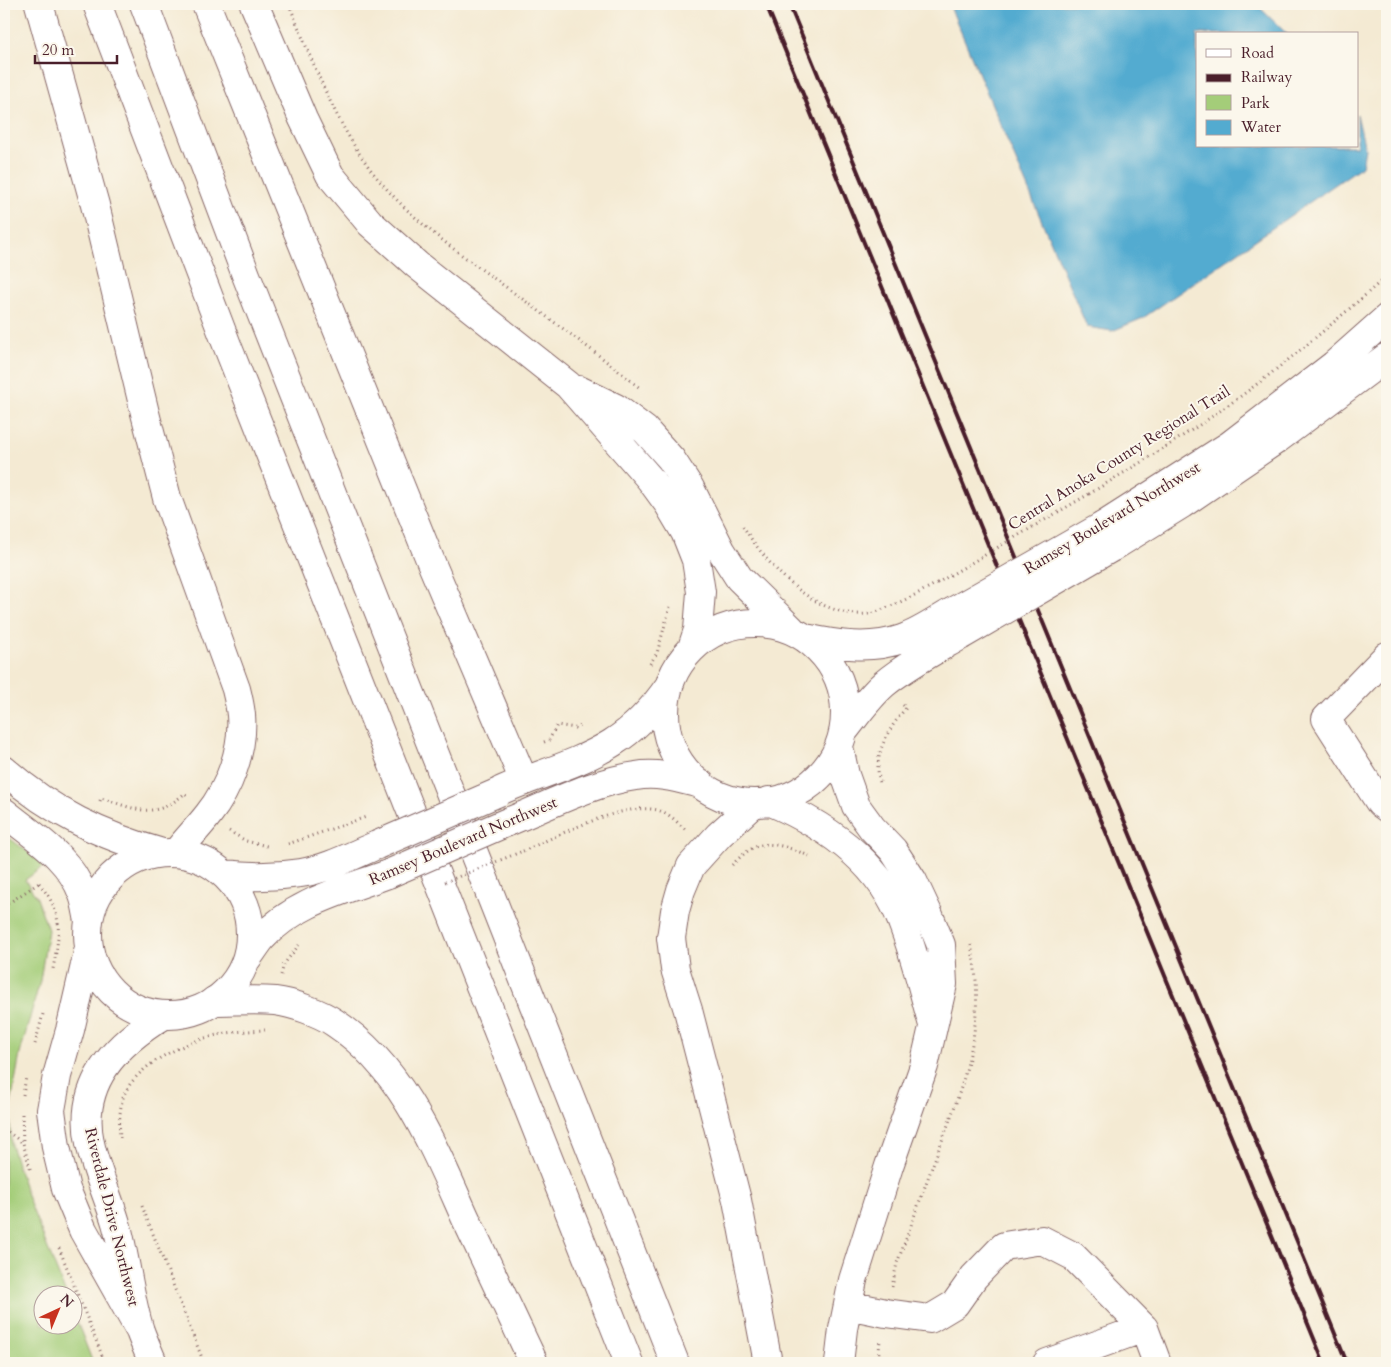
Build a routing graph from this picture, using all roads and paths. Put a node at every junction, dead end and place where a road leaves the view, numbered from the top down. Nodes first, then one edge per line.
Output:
1 (39, 4) edge
2 (97, 4) edge
3 (144, 4) edge
4 (206, 4) edge
5 (254, 4) edge
6 (289, 4) edge
7 (1387, 276) edge
8 (1387, 318) edge
9 (1387, 357) edge
10 (568, 385) junction
11 (646, 393) dead end
12 (739, 520) dead end
13 (1107, 537) junction
14 (671, 601) dead end
15 (955, 625) junction
16 (799, 634) junction
17 (692, 648) junction
18 (1387, 656) edge
19 (647, 668) dead end
20 (669, 686) junction
21 (588, 724) dead end
22 (841, 739) junction
23 (548, 740) dead end
24 (4, 770) edge
25 (524, 781) junction
26 (701, 784) junction
27 (190, 798) dead end
28 (762, 802) junction
29 (98, 804) dead end
30 (1387, 808) edge
31 (4, 812) edge
32 (366, 817) dead end
33 (225, 828) dead end
34 (690, 833) dead end
35 (272, 846) dead end
36 (280, 846) dead end
37 (169, 853) junction
38 (813, 857) dead end
39 (726, 861) dead end
40 (224, 874) junction
41 (44, 879) dead end
42 (39, 883) junction
43 (443, 883) dead end
44 (4, 906) edge
45 (89, 921) junction
46 (304, 940) dead end
47 (90, 948) junction
48 (246, 960) junction
49 (52, 976) dead end
50 (280, 978) dead end
51 (214, 1001) junction
52 (43, 1011) dead end
53 (164, 1015) junction
54 (933, 1025) junction
55 (273, 1030) dead end
56 (34, 1045) dead end
57 (28, 1070) dead end
58 (23, 1098) dead end
59 (22, 1108) dead end
60 (4, 1128) edge
61 (120, 1141) dead end
62 (139, 1200) dead end
63 (848, 1304) junction
64 (1144, 1328) junction
65 (140, 1331) junction
66 (153, 1363) edge
67 (204, 1363) edge
68 (534, 1363) edge
69 (628, 1363) edge
70 (675, 1363) edge
71 (768, 1363) edge
72 (839, 1363) edge
73 (1047, 1363) edge
74 (1157, 1363) edge

1 - 37 main road
2 - 69 main road
3 - 70 main road
4 - 25 main road
5 - 10 main road
6 - 11 path
7 - 12 path, Central Anoka County Regional Trail, bridge
8 - 13 main road, Ramsey Boulevard Northwest
9 - 13 main road, Ramsey Boulevard Northwest
10 - 16 main road
10 - 17 main road
13 - 15 main road, Ramsey Boulevard Northwest, bridge
14 - 19 path
15 - 16 main road, Ramsey Boulevard Northwest
15 - 22 main road, Ramsey Boulevard Northwest
16 - 17 main road, Ramsey Boulevard Northwest
16 - 22 main road
17 - 20 main road
18 - 30 main road
20 - 25 main road, Ramsey Boulevard Northwest
20 - 26 main road
21 - 23 path
22 - 28 main road, Ramsey Boulevard Northwest
22 - 54 main road
24 - 37 main road
25 - 40 main road, Ramsey Boulevard Northwest, bridge
26 - 28 main road
26 - 48 main road, Ramsey Boulevard Northwest, bridge
27 - 29 path
28 - 54 main road
28 - 71 main road
31 - 45 main road
32 - 36 path
33 - 35 path
34 - 43 path, bridge
37 - 40 main road
37 - 45 main road
38 - 39 path
40 - 48 main road
41 - 42 path
42 - 44 path
42 - 49 path
45 - 47 main road
46 - 50 path
47 - 53 main road
47 - 65 main road, Riverdale Drive Northwest
48 - 51 main road
51 - 53 main road
51 - 68 main road
52 - 56 path
53 - 65 main road, Riverdale Drive Northwest
54 - 63 main road
55 - 61 path
57 - 58 path
59 - 60 path
62 - 67 path
63 - 64 main road
63 - 72 main road
64 - 73 main road
64 - 74 main road
65 - 66 main road, Riverdale Drive Northwest

